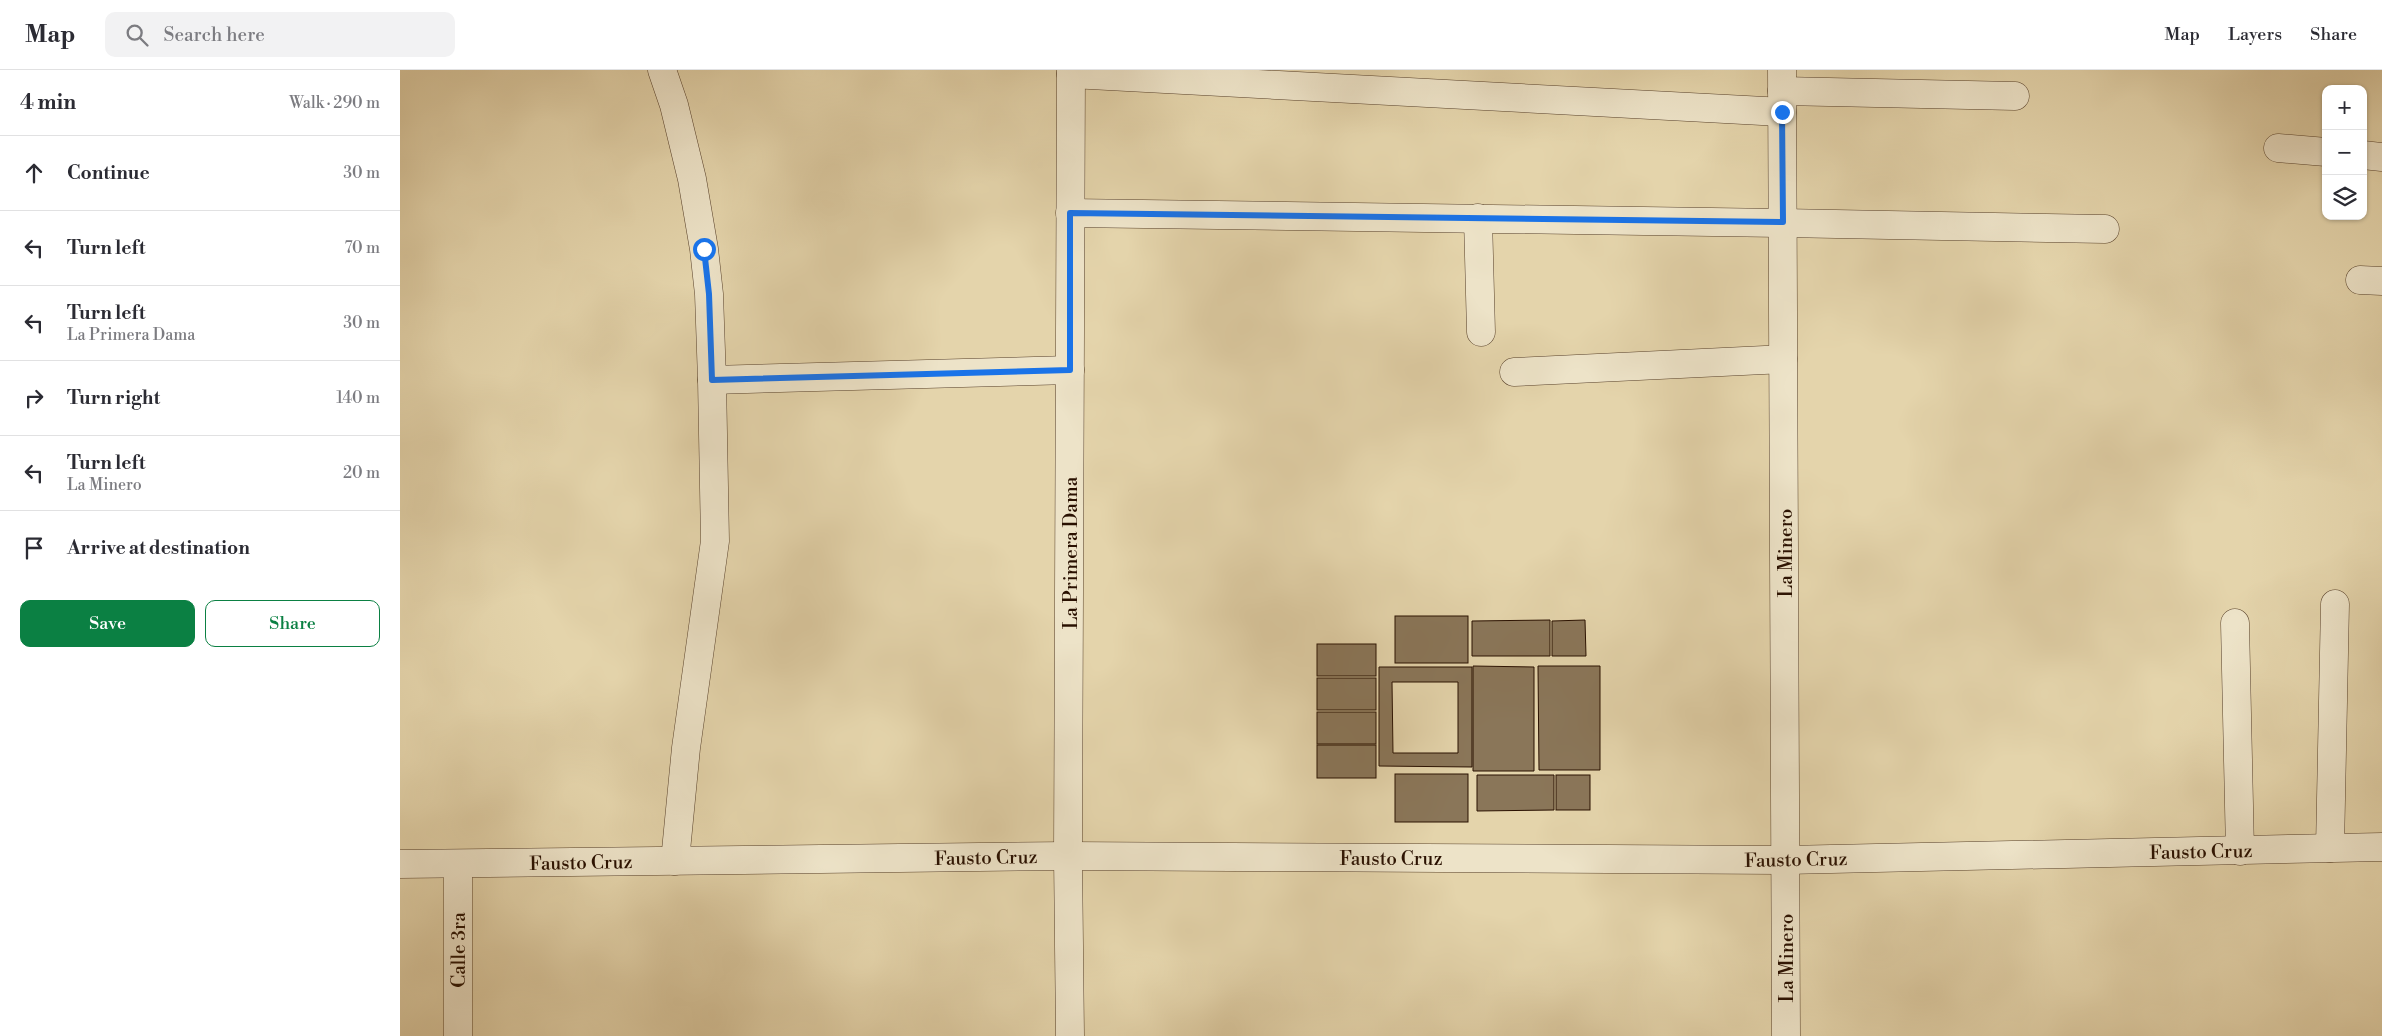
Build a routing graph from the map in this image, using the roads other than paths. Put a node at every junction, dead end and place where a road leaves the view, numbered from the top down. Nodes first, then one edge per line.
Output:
1 (662, 70) edge
2 (1071, 72) edge
3 (1782, 91) edge
4 (2015, 96) dead end
5 (2278, 148) dead end
6 (2322, 152) edge
7 (2367, 155) edge
8 (2382, 156) edge
9 (1070, 213) junction
10 (1478, 218) junction
11 (1783, 222) junction
12 (2105, 230) dead end
13 (1481, 332) dead end
14 (1784, 359) junction
15 (1070, 370) junction
16 (1514, 372) dead end
17 (712, 380) junction
18 (2335, 604) dead end
19 (2235, 623) dead end
20 (2382, 847) edge
21 (2330, 848) junction
22 (2240, 851) junction
23 (1068, 856) junction
24 (1786, 860) junction
25 (675, 861) junction
26 (400, 864) edge
27 (458, 864) junction
28 (458, 1036) edge
29 (1070, 1036) edge
30 (1786, 1036) edge

1 - 17 street
2 - 3 street
2 - 9 street, La Primera Dama
3 - 4 street
3 - 11 street, La Minero
5 - 6 street
7 - 8 street
9 - 10 street
9 - 15 street, La Primera Dama
10 - 11 street
10 - 13 street
11 - 12 street
11 - 14 street, La Minero
14 - 16 street
14 - 24 street, La Minero
15 - 17 street
15 - 23 street, La Primera Dama
17 - 25 street
18 - 21 street
19 - 22 street
20 - 21 street, Fausto Cruz
21 - 22 street, Fausto Cruz
22 - 24 street, Fausto Cruz
23 - 24 street, Fausto Cruz
23 - 25 street, Fausto Cruz
23 - 29 street, La Primera Dama
24 - 30 street, La Minero
25 - 27 street, Fausto Cruz
26 - 27 street, Fausto Cruz
27 - 28 street, Calle 3ra

